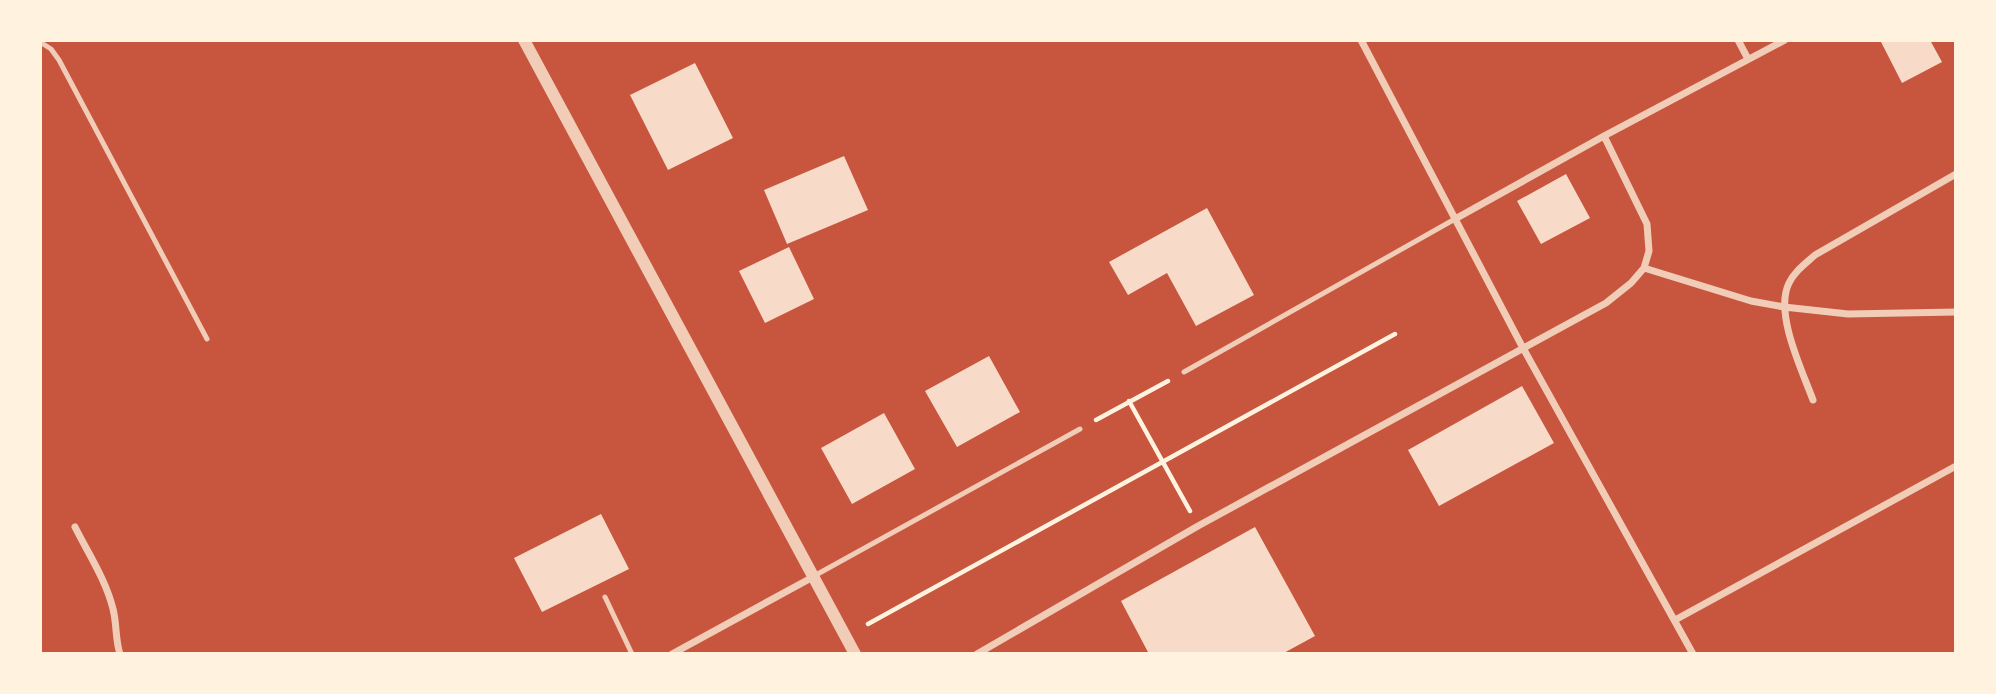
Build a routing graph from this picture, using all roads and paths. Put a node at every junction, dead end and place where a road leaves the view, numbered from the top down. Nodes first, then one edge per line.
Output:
1 (524, 40) edge
2 (1361, 40) edge
3 (1738, 40) edge
4 (1785, 40) edge
5 (40, 42) edge
6 (1748, 59) junction
7 (1604, 135) junction
8 (1956, 174) edge
9 (1455, 219) junction
10 (1644, 268) junction
11 (1784, 307) junction
12 (1956, 312) edge
13 (1395, 334) dead end
14 (207, 339) dead end
15 (1523, 348) junction
16 (1184, 372) joint
17 (1813, 400) dead end
18 (1129, 401) junction
19 (1080, 429) joint
20 (1162, 464) junction
21 (1956, 466) edge
22 (1198, 526) junction
23 (75, 527) dead end
24 (813, 577) junction
25 (605, 597) dead end
26 (1675, 620) junction
27 (868, 624) dead end
28 (120, 654) edge
29 (632, 654) edge
30 (672, 654) edge
31 (855, 654) edge
32 (977, 654) edge
33 (1693, 654) edge

1 - 24 street
2 - 9 street
3 - 6 street
4 - 6 street
5 - 14 lane
6 - 7 street
7 - 9 street
7 - 10 street
8 - 11 street
9 - 15 street
9 - 16 lane
10 - 11 street
10 - 15 street
11 - 12 street
11 - 17 street
13 - 20 path
15 - 22 street
15 - 26 street
16 - 18 path
18 - 19 path
18 - 20 path
19 - 24 lane
20 - 22 path
20 - 27 path
21 - 26 street
22 - 32 street
23 - 28 street
24 - 30 street
24 - 31 street
25 - 29 lane
26 - 33 street

